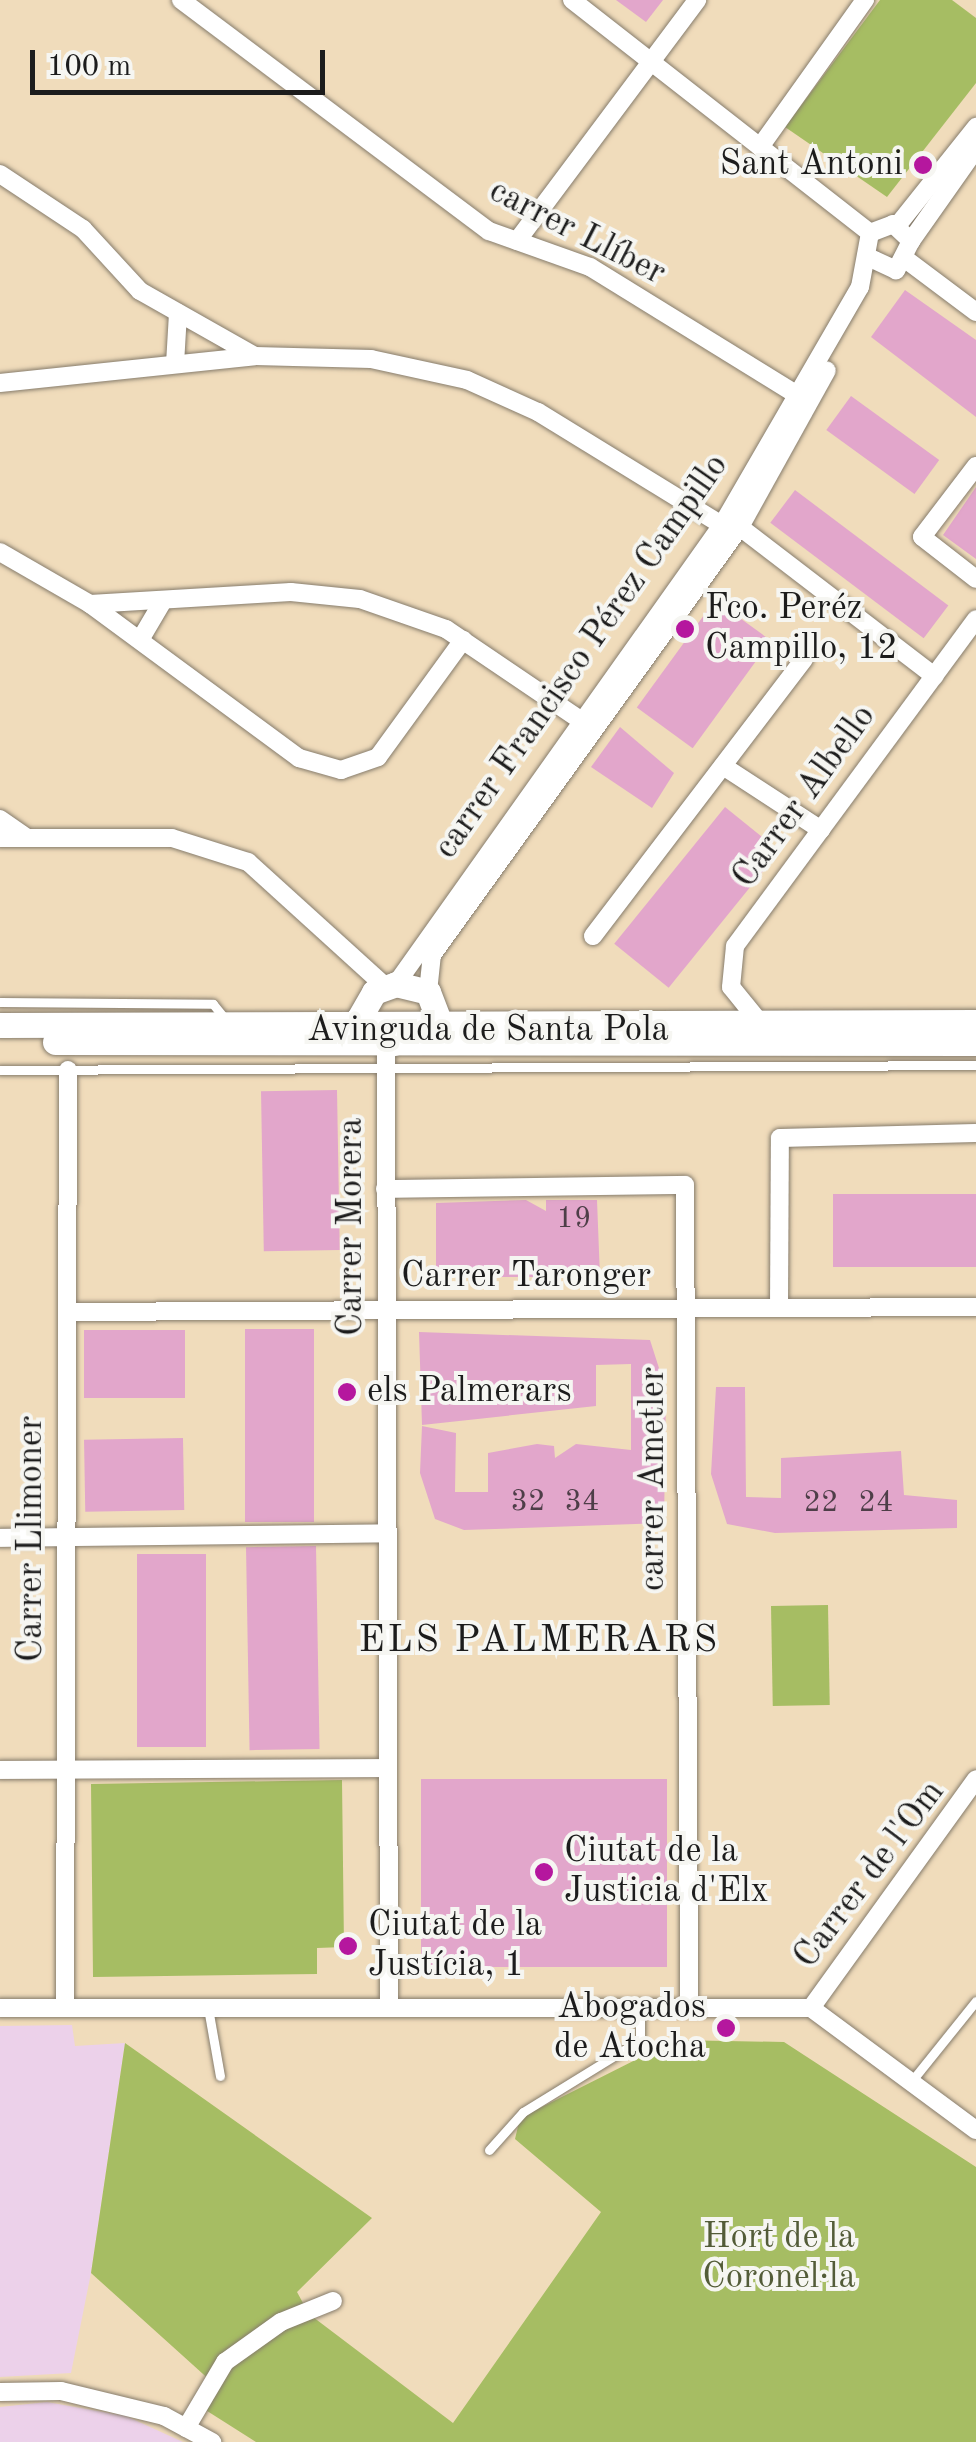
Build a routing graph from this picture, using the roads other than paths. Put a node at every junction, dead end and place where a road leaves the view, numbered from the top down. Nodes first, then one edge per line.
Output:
1 (181, 0) edge
2 (572, 0) edge
3 (697, 0) edge
4 (866, 0) edge
5 (651, 62) junction
6 (976, 127) edge
7 (760, 146) junction
8 (976, 148) edge
9 (0, 174) edge
10 (897, 226) junction
11 (870, 232) junction
12 (516, 241) junction
13 (911, 241) junction
14 (866, 256) junction
15 (908, 261) junction
16 (884, 272) junction
17 (178, 312) junction
18 (976, 312) edge
19 (256, 356) junction
20 (175, 364) junction
21 (0, 383) edge
22 (804, 399) junction
23 (976, 466) edge
24 (731, 526) junction
25 (0, 552) edge
26 (976, 579) edge
27 (163, 602) junction
28 (90, 604) junction
29 (976, 619) edge
30 (140, 640) junction
31 (464, 640) junction
32 (804, 659) dead end
33 (934, 676) junction
34 (586, 724) junction
35 (722, 766) junction
36 (0, 818) edge
37 (821, 830) junction
38 (0, 838) edge
39 (27, 838) junction
40 (593, 936) dead end
41 (391, 986) junction
42 (428, 992) junction
43 (0, 1002) edge
44 (757, 1019) junction
45 (358, 1020) junction
46 (439, 1020) junction
47 (228, 1022) junction
48 (976, 1022) edge
49 (0, 1025) edge
50 (0, 1043) edge
51 (976, 1044) edge
52 (386, 1055) junction
53 (976, 1065) edge
54 (0, 1070) edge
55 (68, 1070) junction
56 (976, 1134) edge
57 (384, 1190) junction
58 (976, 1307) edge
59 (779, 1308) junction
60 (686, 1309) junction
61 (385, 1310) junction
62 (67, 1312) junction
63 (386, 1533) junction
64 (0, 1538) edge
65 (64, 1538) junction
66 (387, 1768) junction
67 (0, 1770) edge
68 (63, 1771) junction
69 (976, 1779) edge
70 (976, 2001) edge
71 (0, 2008) edge
72 (65, 2008) junction
73 (208, 2008) junction
74 (388, 2008) junction
75 (640, 2008) junction
76 (688, 2008) junction
77 (811, 2008) junction
78 (220, 2076) dead end
79 (910, 2083) junction
80 (976, 2130) edge
81 (489, 2150) dead end
82 (333, 2301) dead end
83 (0, 2392) edge
84 (186, 2428) junction
85 (212, 2442) edge

1 - 12 street, carrer Llíber
2 - 5 street
3 - 5 street
4 - 7 street
5 - 7 street
5 - 12 street
6 - 10 street
7 - 11 street
8 - 13 street
9 - 17 street
10 - 11 street
10 - 13 street
11 - 14 street
12 - 22 street, carrer Llíber
13 - 15 street
14 - 16 street
14 - 22 street, carrer Francisco Pérez Campillo
15 - 16 street
15 - 18 street
16 - 22 street, carrer Francisco Pérez Campillo
17 - 19 street
17 - 20 street
19 - 20 street
19 - 24 street
20 - 21 street
22 - 24 street, carrer Francisco Pérez Campillo
23 - 26 street
24 - 33 street
24 - 34 street, carrer Francisco Pérez Campillo
25 - 28 street
27 - 28 street
27 - 30 street
27 - 31 street
28 - 30 street
29 - 33 street, Carrer Albello
30 - 31 street
31 - 34 street
32 - 35 street
33 - 37 street, Carrer Albello
34 - 41 street, carrer Francisco Pérez Campillo
34 - 42 street, carrer Francisco Pérez Campillo
35 - 37 street
35 - 40 street
36 - 39 street
37 - 44 street, Carrer Albello
38 - 39 street
39 - 41 street
41 - 42 main road, Avinguda de Santa Pola
41 - 45 main road, Avinguda de Santa Pola
42 - 46 main road, Avinguda de Santa Pola
43 - 47 lane
44 - 46 main road, Avinguda de Santa Pola
44 - 48 main road, Avinguda de Santa Pola
45 - 46 main road, Avinguda de Santa Pola
45 - 47 main road, Avinguda de Santa Pola
45 - 52 main road, Avinguda de Santa Pola
46 - 52 main road, Avinguda de Santa Pola
47 - 49 main road, Avinguda de Santa Pola
50 - 52 main road, Avinguda de Santa Pola
51 - 52 main road, Avinguda de Santa Pola
52 - 53 lane, Avinguda de Santa Pola
52 - 55 lane, Avinguda de Santa Pola
52 - 57 street, Carrer Morera
54 - 55 lane, Avinguda de Santa Pola
55 - 62 street, Carrer Llimoner
56 - 59 street
57 - 60 street, Carrer Taronger
57 - 61 street, Carrer Morera
58 - 59 street, Carrer Taronger
59 - 60 street, Carrer Taronger
60 - 61 street, Carrer Taronger
60 - 76 street, carrer Ametler
61 - 62 street, Carrer Taronger
61 - 63 street, Carrer Morera
62 - 65 street, Carrer Llimoner
63 - 65 street
63 - 66 street, Carrer Morera
64 - 65 street
65 - 68 street, Carrer Llimoner
66 - 68 street
66 - 74 street, Carrer Morera
67 - 68 street
68 - 72 street, Carrer Llimoner
69 - 77 street, Carrer de l'Om
70 - 79 lane
71 - 72 street
72 - 73 street
73 - 74 street
73 - 78 lane
74 - 75 street
75 - 76 street
75 - 81 lane
76 - 77 street
77 - 79 street
79 - 80 street
82 - 84 street
83 - 84 street
84 - 85 street

